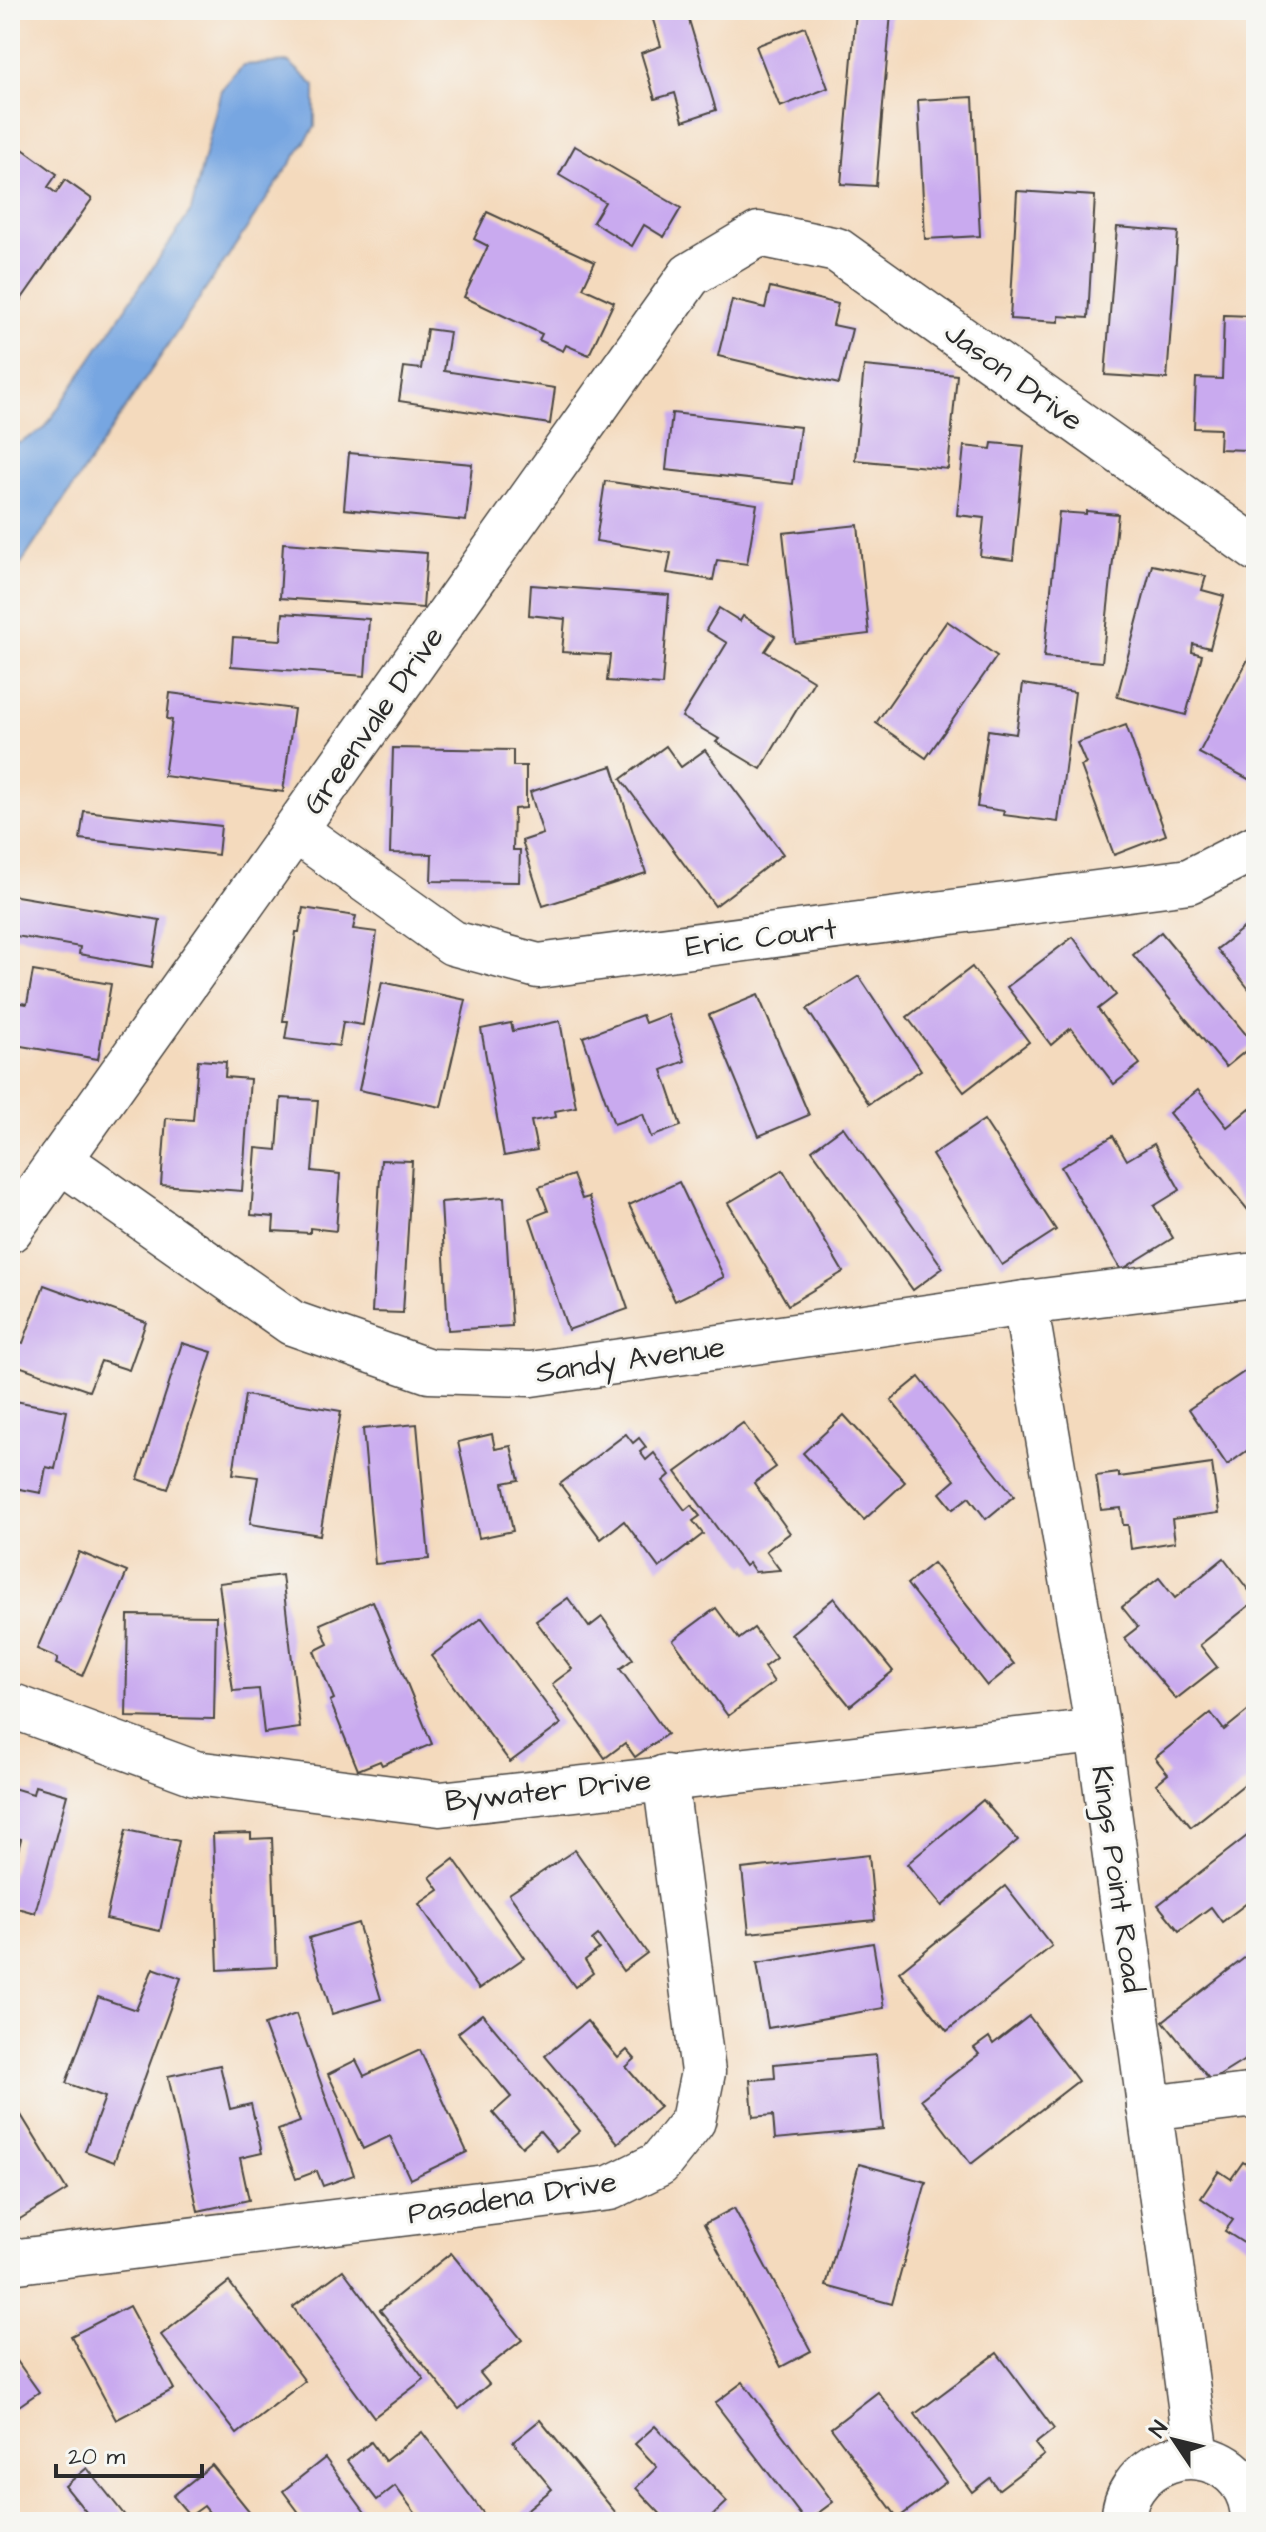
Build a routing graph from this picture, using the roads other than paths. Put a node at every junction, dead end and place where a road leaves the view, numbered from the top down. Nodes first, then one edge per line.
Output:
1 (759, 234) joint
2 (1256, 549) edge
3 (295, 830) junction
4 (1256, 847) edge
5 (60, 1160) junction
6 (10, 1230) edge
7 (1256, 1275) edge
8 (1025, 1303) junction
9 (10, 1705) edge
10 (1098, 1731) junction
11 (665, 1777) junction
12 (1256, 2095) edge
13 (1149, 2108) junction
14 (10, 2262) edge
15 (1197, 2456) junction
16 (1254, 2515) edge
17 (1124, 2522) edge

1 - 2 street, Jason Drive
1 - 3 street, Greenvale Drive
3 - 4 street, Eric Court
3 - 5 street, Greenvale Drive
5 - 6 street, Greenvale Drive
5 - 8 street, Sandy Avenue
7 - 8 street, Sandy Avenue
8 - 10 street, Kings Point Road
9 - 11 street, Bywater Drive
10 - 11 street, Bywater Drive
10 - 13 street, Kings Point Road
11 - 14 street, Pasadena Drive
12 - 13 street
13 - 15 street, Kings Point Road
15 - 16 street
15 - 17 street

